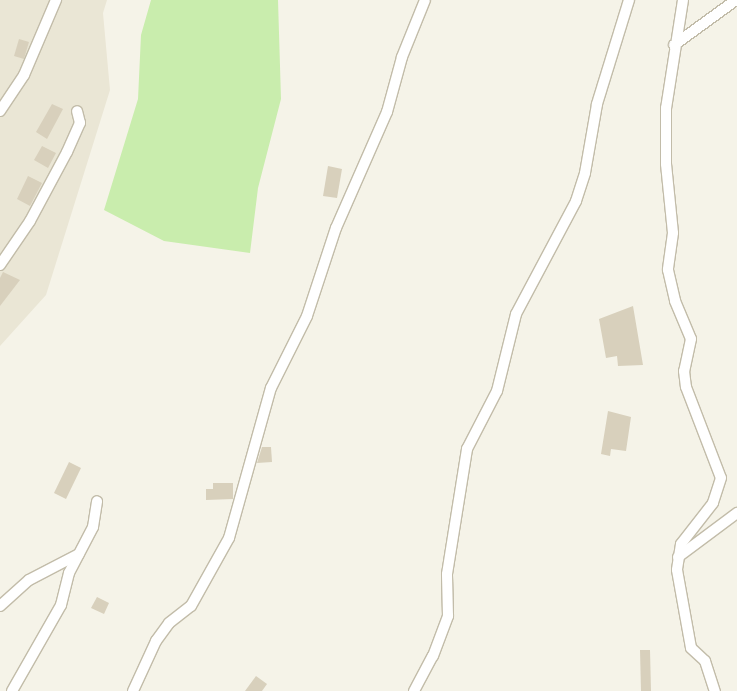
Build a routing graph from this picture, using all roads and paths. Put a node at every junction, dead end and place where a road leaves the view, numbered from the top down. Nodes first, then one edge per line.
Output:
1 (56, 0) edge
2 (425, 0) edge
3 (629, 0) edge
4 (683, 0) edge
5 (736, 0) edge
6 (674, 45) junction
7 (0, 111) edge
8 (77, 111) dead end
9 (0, 265) edge
10 (98, 501) dead end
11 (737, 513) edge
12 (83, 552) junction
13 (678, 557) junction
14 (0, 606) edge
15 (12, 691) edge
16 (133, 691) edge
17 (414, 691) edge
18 (715, 691) edge

1 - 7 street
2 - 16 street
3 - 17 street
4 - 6 street
5 - 6 street
6 - 13 street
8 - 9 street
10 - 12 street
11 - 13 street
12 - 14 street
12 - 15 street
13 - 18 street

